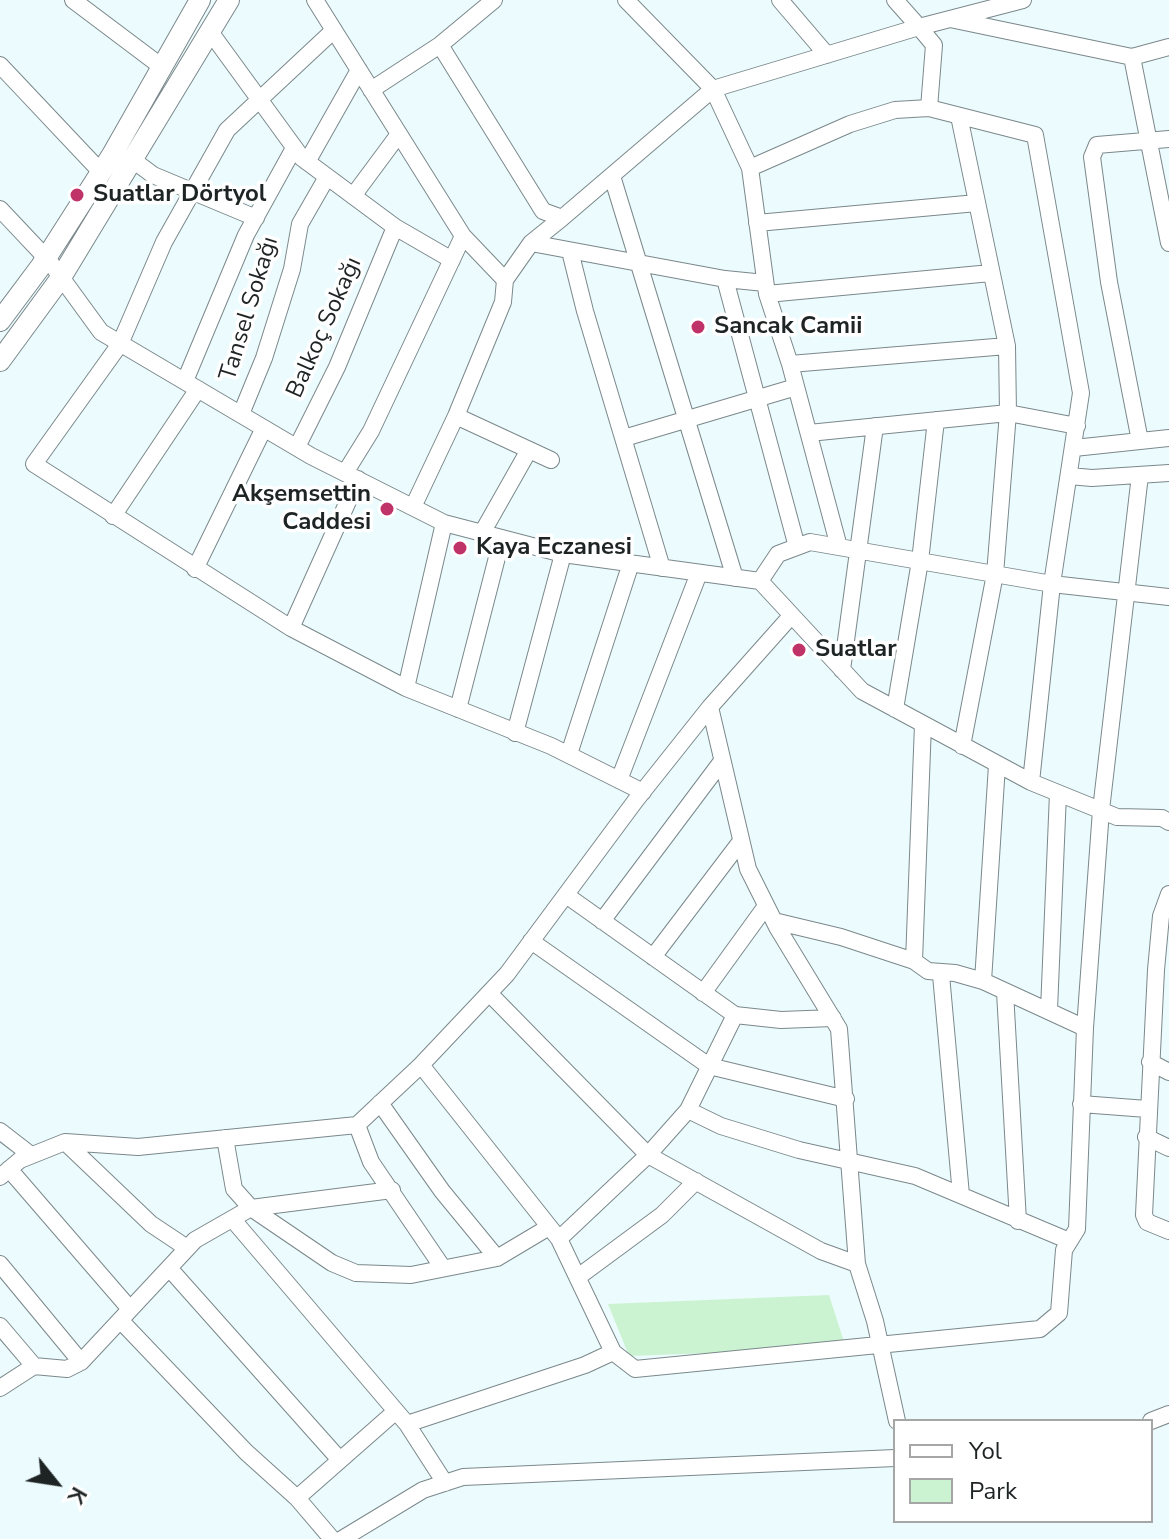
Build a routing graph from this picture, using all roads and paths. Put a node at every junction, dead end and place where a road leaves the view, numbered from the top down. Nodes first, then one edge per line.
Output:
1 (73, 0) edge
2 (200, 0) edge
3 (229, 0) edge
4 (315, 0) edge
5 (494, 0) edge
6 (780, 0) edge
7 (895, 0) edge
8 (1014, 1) edge
9 (631, 2) edge
10 (950, 19) junction
11 (919, 27) junction
12 (334, 30) junction
13 (211, 33) junction
14 (440, 45) junction
15 (1169, 47) edge
16 (827, 55) junction
17 (1132, 57) junction
18 (0, 65) edge
19 (162, 67) junction
20 (359, 70) junction
21 (713, 89) junction
22 (371, 90) junction
23 (258, 99) junction
24 (929, 108) junction
25 (959, 116) junction
26 (399, 134) junction
27 (1169, 139) edge
28 (1147, 142) junction
29 (294, 148) junction
30 (133, 160) junction
31 (307, 162) junction
32 (106, 164) junction
33 (750, 168) junction
34 (612, 176) junction
35 (327, 177) junction
36 (193, 191) junction
37 (353, 196) junction
38 (977, 203) junction
39 (0, 209) edge
40 (256, 218) junction
41 (562, 218) junction
42 (757, 223) junction
43 (395, 227) junction
44 (463, 236) junction
45 (531, 243) junction
46 (1169, 243) edge
47 (570, 251) junction
48 (46, 258) junction
49 (452, 260) junction
50 (636, 264) junction
51 (991, 273) junction
52 (60, 279) junction
53 (725, 279) junction
54 (505, 280) junction
55 (766, 289) junction
56 (0, 321) edge
57 (120, 344) junction
58 (1007, 346) junction
59 (0, 361) edge
60 (790, 364) junction
61 (192, 385) junction
62 (796, 387) junction
63 (757, 400) junction
64 (1008, 413) junction
65 (241, 414) junction
66 (456, 416) junction
67 (936, 420) junction
68 (686, 421) junction
69 (875, 426) junction
70 (1077, 426) junction
71 (264, 428) junction
72 (809, 433) junction
73 (624, 438) junction
74 (1169, 438) edge
75 (1140, 441) junction
76 (297, 447) junction
77 (1074, 448) junction
78 (529, 450) junction
79 (551, 460) dead end
80 (1169, 473) edge
81 (1140, 475) junction
82 (352, 476) junction
83 (1069, 476) junction
84 (413, 507) junction
85 (113, 516) junction
86 (444, 523) junction
87 (482, 533) junction
88 (502, 538) junction
89 (797, 547) junction
90 (839, 547) junction
91 (860, 550) junction
92 (563, 554) junction
93 (920, 561) junction
94 (631, 563) junction
95 (662, 568) junction
96 (195, 569) junction
97 (699, 573) junction
98 (995, 574) junction
99 (735, 578) junction
100 (760, 581) junction
101 (1052, 584) junction
102 (1124, 593) junction
103 (1169, 597) edge
104 (791, 616) junction
105 (291, 628) junction
106 (842, 670) junction
107 (406, 688) junction
108 (710, 707) junction
109 (458, 709) junction
110 (895, 709) junction
111 (923, 724) junction
112 (515, 733) junction
113 (962, 746) junction
114 (569, 754) junction
115 (722, 761) junction
116 (997, 765) junction
117 (619, 780) junction
118 (1031, 782) junction
119 (643, 792) junction
120 (1058, 793) junction
121 (1101, 810) junction
122 (1169, 822) edge
123 (741, 841) junction
124 (1169, 894) edge
125 (566, 895) junction
126 (770, 913) junction
127 (602, 921) junction
128 (531, 941) junction
129 (653, 957) junction
130 (914, 961) junction
131 (941, 975) junction
132 (983, 981) junction
133 (1005, 992) junction
134 (489, 993) junction
135 (703, 993) junction
136 (1049, 1010) junction
137 (735, 1015) junction
138 (833, 1018) junction
139 (1085, 1028) junction
140 (1150, 1062) junction
141 (421, 1065) junction
142 (709, 1066) junction
143 (1169, 1072) edge
144 (846, 1099) junction
145 (380, 1103) junction
146 (1081, 1104) junction
147 (1147, 1109) junction
148 (688, 1110) junction
149 (357, 1125) junction
150 (0, 1131) edge
151 (1146, 1137) junction
152 (225, 1138) junction
153 (65, 1142) junction
154 (1169, 1148) edge
155 (31, 1155) junction
156 (648, 1155) junction
157 (851, 1161) junction
158 (5, 1173) edge
159 (696, 1181) junction
160 (392, 1190) junction
161 (961, 1195) junction
162 (251, 1208) junction
163 (234, 1221) junction
164 (1018, 1221) junction
165 (1169, 1231) edge
166 (554, 1233) junction
167 (1067, 1240) junction
168 (187, 1248) junction
169 (497, 1258) junction
170 (0, 1264) edge
171 (857, 1264) junction
172 (169, 1268) junction
173 (443, 1268) junction
174 (578, 1277) junction
175 (125, 1315) junction
176 (0, 1326) edge
177 (881, 1347) junction
178 (613, 1352) junction
179 (81, 1362) junction
180 (34, 1366) junction
181 (0, 1388) edge
182 (401, 1418) junction
183 (897, 1419) edge
184 (893, 1458) edge
185 (340, 1460) junction
186 (445, 1483) junction
187 (297, 1498) junction
188 (332, 1539) edge
189 (342, 1539) edge

1 - 19 street
2 - 19 main road
3 - 13 main road
4 - 12 street
5 - 14 street
6 - 16 street
7 - 11 street
8 - 10 street
9 - 21 street
10 - 11 street
10 - 17 street
11 - 16 street
11 - 24 street
12 - 20 street
12 - 23 street
13 - 23 street
13 - 30 main road
14 - 22 street
14 - 41 street
15 - 17 street
16 - 21 street
17 - 28 street
18 - 32 street
19 - 32 main road
20 - 22 street
20 - 31 street
21 - 33 street
21 - 34 street
22 - 26 street
23 - 29 street
23 - 36 street
24 - 25 street
24 - 33 street
25 - 38 street
25 - 70 street
26 - 37 street
26 - 44 street
27 - 28 street
28 - 46 street
28 - 75 street
29 - 31 street
29 - 40 street
30 - 32 street
30 - 36 street
30 - 52 main road
31 - 35 street
32 - 48 main road
33 - 42 street
34 - 41 street
34 - 50 street
35 - 37 street
35 - 65 street, Tansel Sokağı
36 - 40 street
36 - 57 street
37 - 43 street
38 - 42 street
38 - 51 street
39 - 48 street
40 - 61 street
41 - 45 street
42 - 55 street
43 - 49 street
43 - 76 street, Balkoç Sokağı
44 - 49 street
44 - 54 street
45 - 47 street
45 - 54 street
47 - 50 street
47 - 73 street
48 - 52 street
48 - 56 main road
49 - 82 street
50 - 53 street
50 - 68 street
51 - 55 street
51 - 58 street
52 - 57 street
52 - 59 main road
53 - 55 street
53 - 63 street
54 - 66 street
55 - 60 street
57 - 61 street
57 - 85 street
58 - 60 street
58 - 64 street
60 - 62 street
61 - 65 street
61 - 85 street
62 - 63 street
62 - 72 street
63 - 68 street
63 - 89 street
64 - 67 street
64 - 70 street
64 - 98 street
65 - 71 street
66 - 78 street
66 - 84 street
67 - 69 street
67 - 93 street
68 - 73 street
68 - 99 street
69 - 72 street
69 - 91 street
70 - 77 street
71 - 76 street
71 - 96 street
72 - 90 street
73 - 95 street
74 - 75 street
75 - 77 street
76 - 82 street
77 - 83 street
78 - 79 street
78 - 87 street
80 - 81 street
81 - 83 street
81 - 102 street
82 - 84 street
82 - 105 street
83 - 101 street
84 - 86 street
85 - 96 street
86 - 87 street
86 - 107 street
87 - 88 street
88 - 92 street
88 - 109 street
89 - 90 street
89 - 100 street
90 - 91 street
91 - 93 street
91 - 106 street
92 - 94 street
92 - 112 street
93 - 98 street
93 - 110 street
94 - 95 street
94 - 114 street
95 - 97 street
96 - 105 street
97 - 99 street
97 - 117 street
98 - 101 street
98 - 113 street
99 - 100 street
100 - 104 street
101 - 102 street
101 - 118 street
102 - 103 street
102 - 121 street
104 - 106 street
104 - 108 street
105 - 107 street
106 - 110 street
107 - 109 street
108 - 115 street
108 - 119 street
109 - 112 street
110 - 111 street
111 - 113 street
111 - 130 street
112 - 114 street
113 - 116 street
114 - 117 street
115 - 123 street
115 - 127 street
116 - 118 street
116 - 132 street
117 - 119 street
118 - 120 street
119 - 125 street
120 - 121 street
120 - 136 street
121 - 122 street
121 - 139 street
123 - 126 street
123 - 129 street
124 - 140 street
125 - 127 street
125 - 128 street
126 - 130 street
126 - 135 street
126 - 138 street
127 - 129 street
128 - 134 street
128 - 142 street
129 - 135 street
130 - 131 street
131 - 132 street
131 - 161 street
132 - 133 street
133 - 136 street
133 - 164 street
134 - 141 street
134 - 156 street
135 - 137 street
136 - 139 street
137 - 138 street
137 - 142 street
138 - 144 street
139 - 146 street
140 - 143 street
140 - 147 street
141 - 145 street
141 - 166 street
142 - 144 street
142 - 148 street
144 - 157 street
145 - 149 street
145 - 169 street
146 - 147 street
146 - 167 street
147 - 151 street
148 - 156 street
148 - 157 street
149 - 152 street
149 - 160 street
150 - 155 street
151 - 154 street
151 - 165 street
152 - 153 street
152 - 162 street
153 - 155 street
153 - 168 street
155 - 158 street
156 - 159 street
156 - 166 street
157 - 161 street
157 - 171 street
158 - 175 street
159 - 171 street
159 - 174 street
160 - 162 street
160 - 173 street
161 - 164 street
162 - 163 street
162 - 173 street
163 - 168 street
163 - 182 street
164 - 167 street
166 - 169 street
166 - 174 street
167 - 177 street
168 - 172 street
169 - 173 street
170 - 179 street
171 - 177 street
172 - 175 street
172 - 185 street
174 - 178 street
175 - 179 street
175 - 187 street
176 - 180 street
177 - 178 street
177 - 183 street
178 - 182 street
179 - 180 street
180 - 181 street
182 - 185 street
182 - 186 street
184 - 186 street
185 - 187 street
186 - 189 street
187 - 188 street

